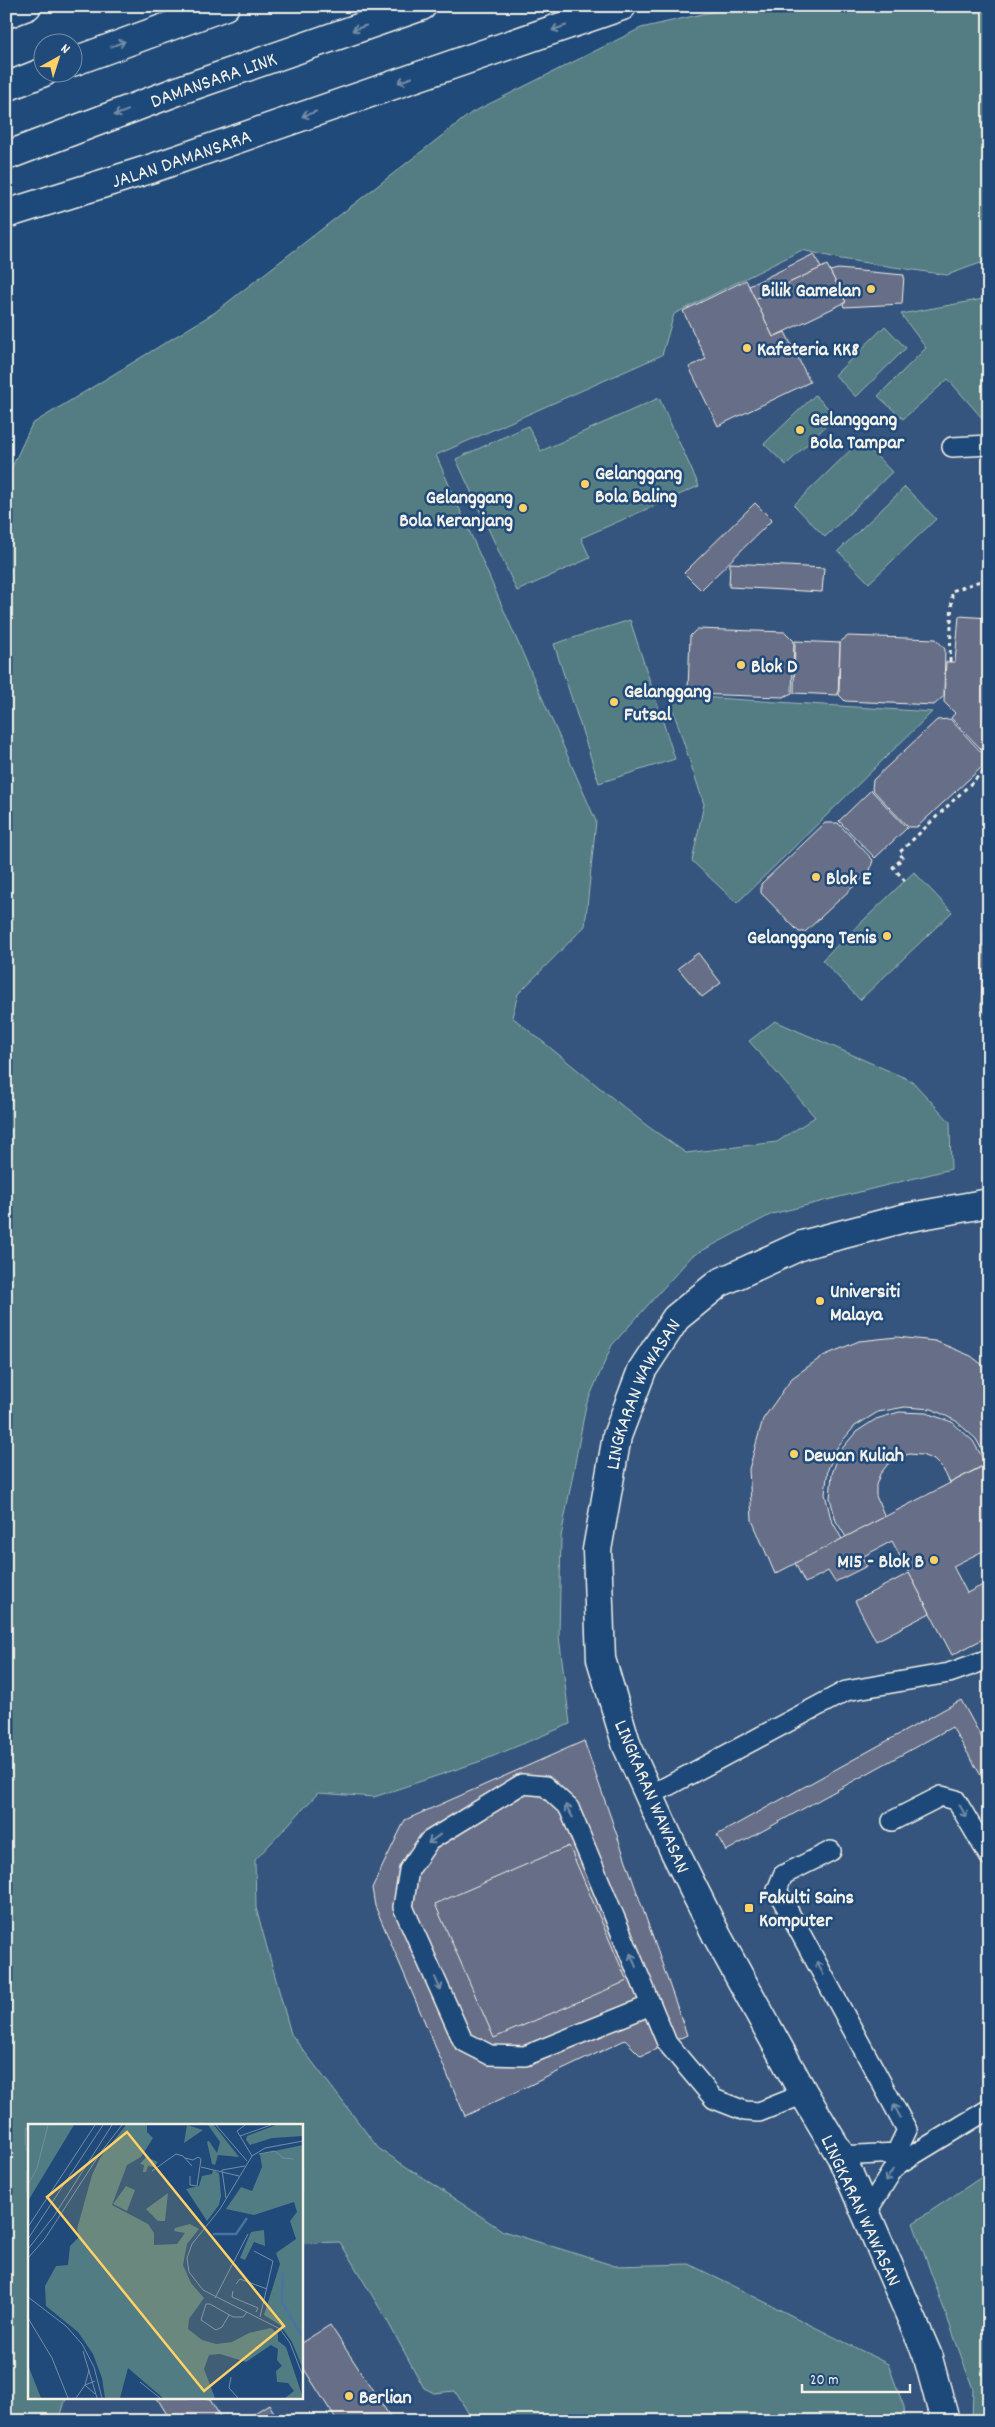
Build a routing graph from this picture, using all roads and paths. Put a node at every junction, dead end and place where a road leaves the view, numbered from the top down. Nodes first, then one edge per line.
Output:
1 (27, 6) edge
2 (225, 6) edge
3 (422, 6) edge
4 (622, 6) edge
5 (6, 14) edge
6 (82, 58) edge
7 (32, 77) edge
8 (6, 87) edge
9 (6, 156) edge
10 (150, 169) junction
11 (6, 214) edge
12 (6, 222) edge
13 (989, 445) edge
14 (952, 447) dead end
15 (986, 579) dead end
16 (950, 662) dead end
17 (989, 766) edge
18 (905, 881) dead end
19 (989, 1203) edge
20 (989, 1658) edge
21 (649, 1796) junction
22 (892, 1821) dead end
23 (830, 1851) dead end
24 (989, 1856) edge
25 (651, 2005) junction
26 (804, 2094) junction
27 (989, 2109) edge
28 (842, 2156) junction
29 (866, 2213) junction
30 (945, 2421) edge

1 - 5 main road
6 -> 2 main road
3 -> 9 main road, DAMANSARA LINK
4 -> 10 main road, JALAN DAMANSARA
7 - 8 main road
10 - 11 main road, JALAN DAMANSARA
10 - 12 main road
13 - 14 lane
15 - 16 path
17 - 18 path
19 - 21 main road, LINGKARAN WAWASAN
20 - 21 lane
21 - 26 main road, LINGKARAN WAWASAN
22 -> 24 lane
28 -> 23 lane
25 -> 25 lane
25 - 26 lane
26 - 28 main road, LINGKARAN WAWASAN
27 -> 29 lane
28 - 29 main road, LINGKARAN WAWASAN
29 - 30 main road, LINGKARAN WAWASAN

